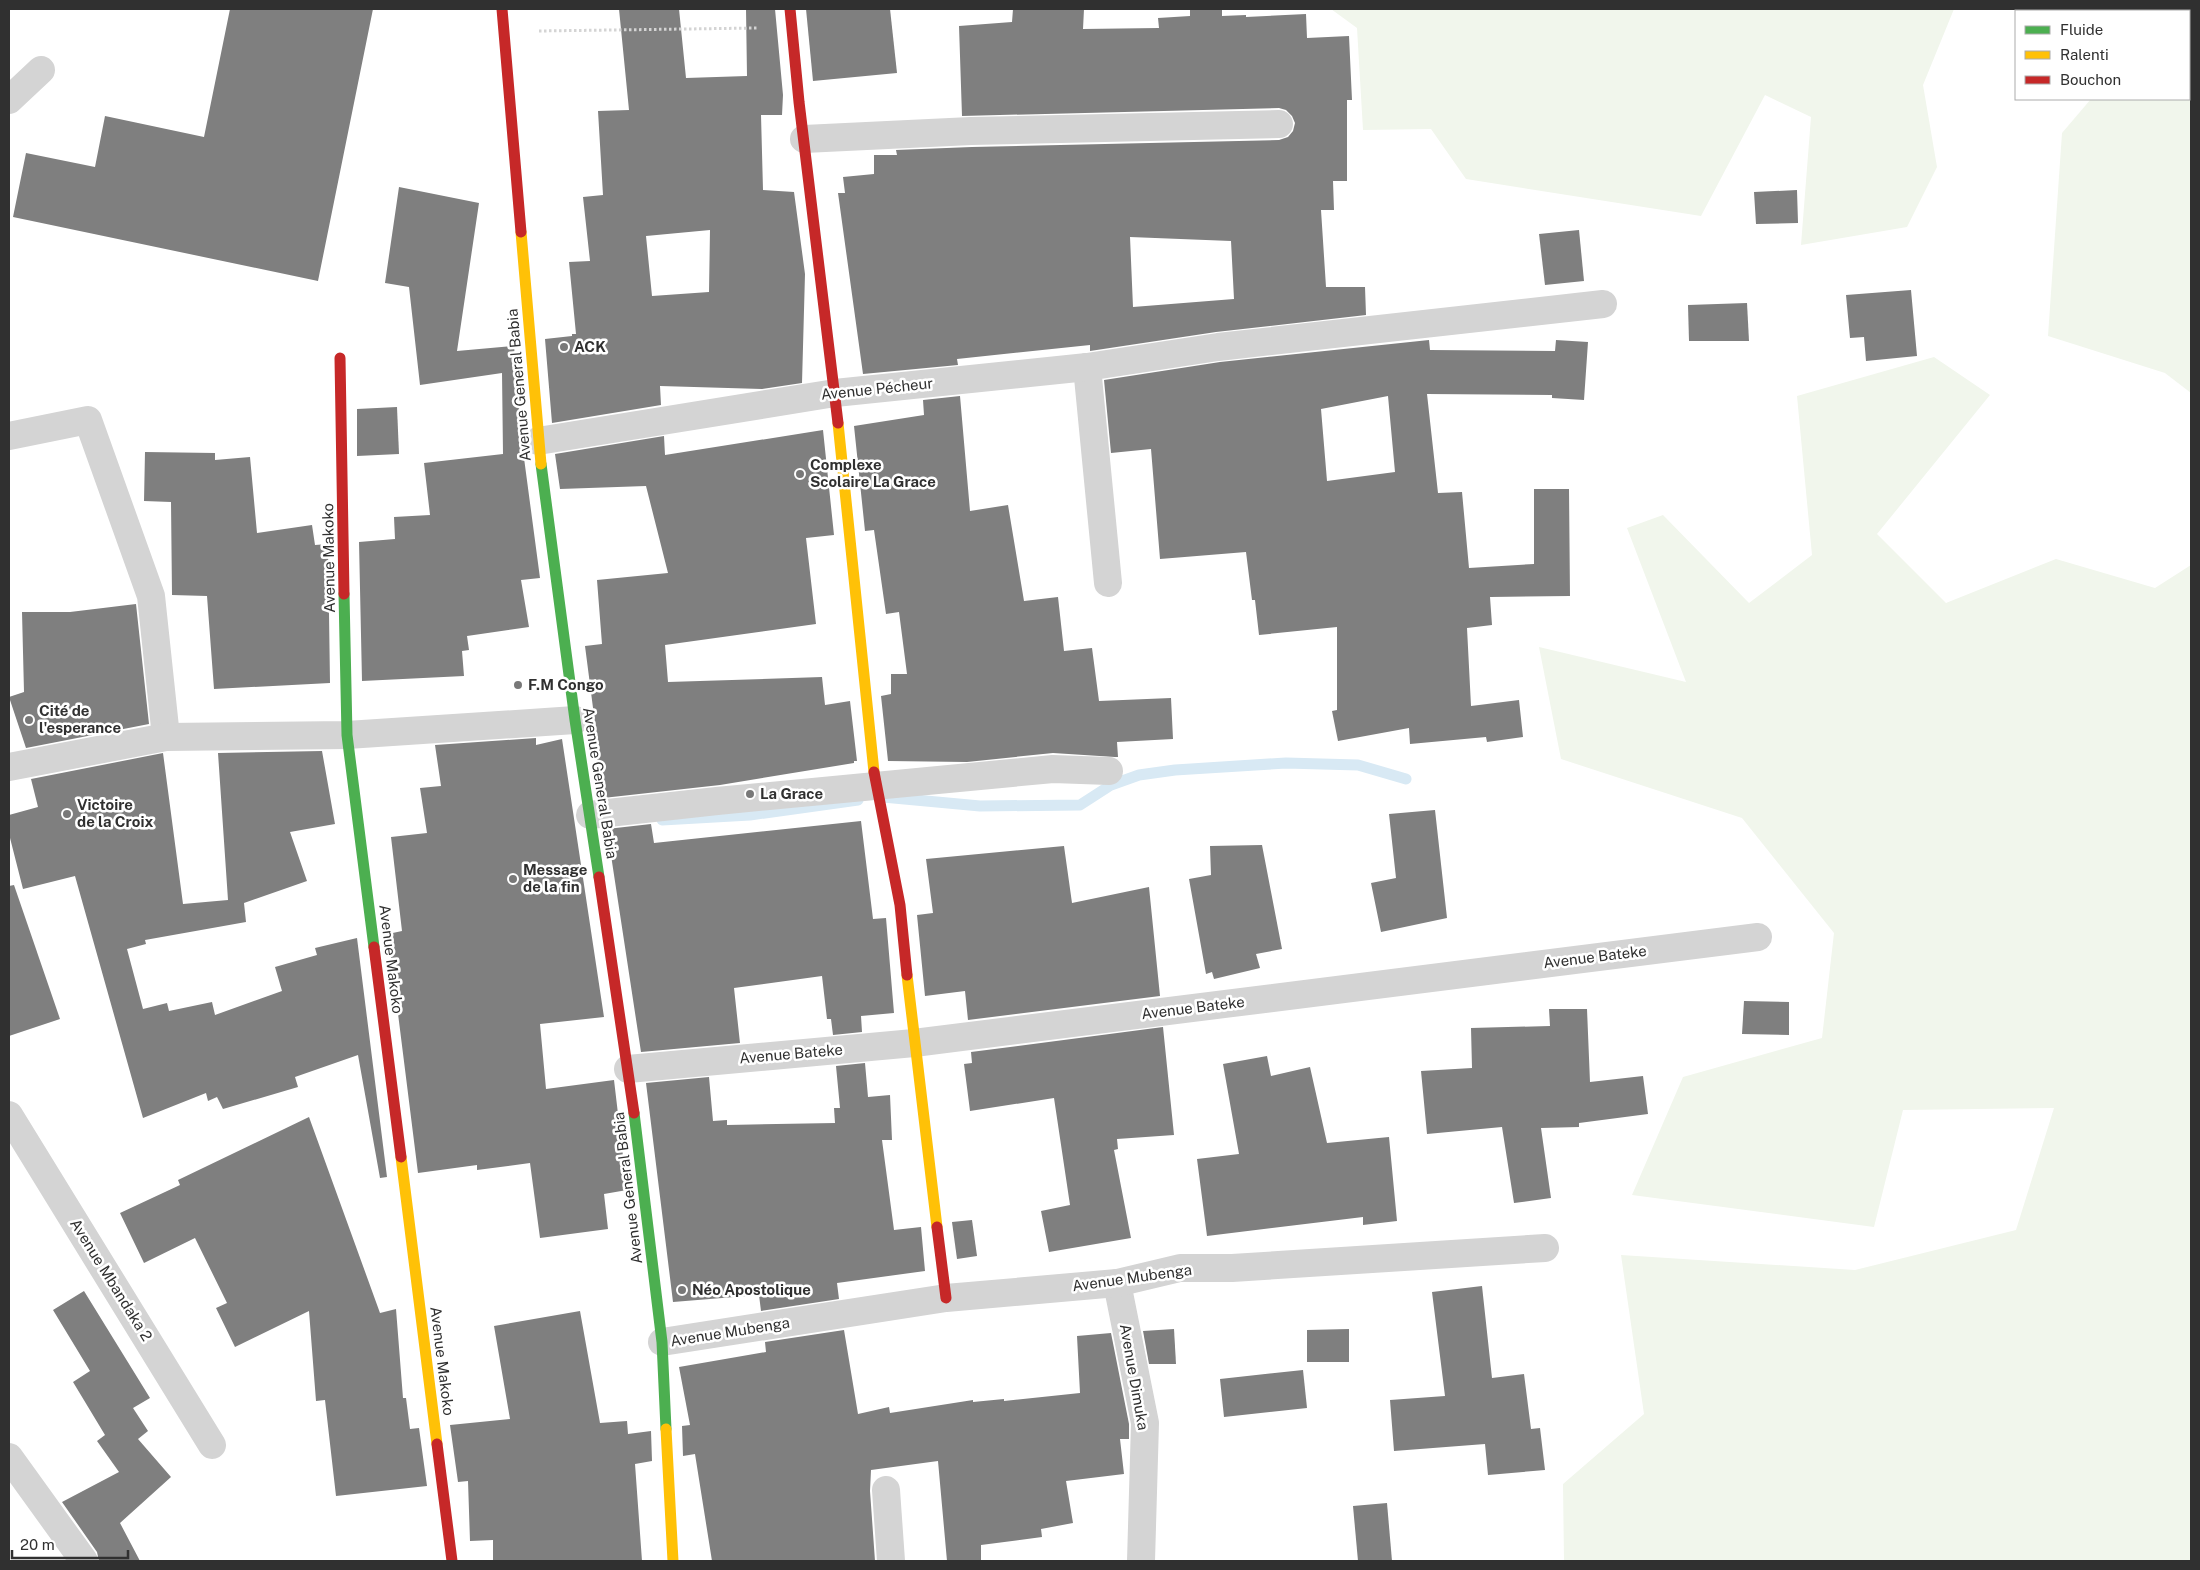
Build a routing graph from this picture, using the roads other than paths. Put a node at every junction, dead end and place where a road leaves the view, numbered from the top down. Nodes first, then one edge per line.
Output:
1 (502, 9) edge
2 (790, 9) edge
3 (41, 70) dead end
4 (9, 100) edge
5 (1279, 124) dead end
6 (804, 139) junction
7 (1602, 304) dead end
8 (340, 358) dead end
9 (1087, 367) junction
10 (835, 393) junction
11 (9, 436) edge
12 (538, 441) junction
13 (1108, 583) dead end
14 (575, 720) junction
15 (347, 735) junction
16 (166, 737) junction
17 (9, 767) edge
18 (1109, 772) dead end
19 (877, 787) junction
20 (590, 815) junction
21 (1758, 937) dead end
22 (914, 1043) junction
23 (628, 1069) junction
24 (9, 1115) edge
25 (1545, 1248) dead end
26 (1117, 1283) junction
27 (946, 1298) junction
28 (662, 1342) junction
29 (212, 1445) dead end
30 (9, 1457) edge
31 (886, 1490) dead end
32 (84, 1561) edge
33 (452, 1561) edge
34 (673, 1561) edge
35 (891, 1561) edge
36 (1141, 1561) edge

1 - 12 street, Avenue General Babia
2 - 6 street
3 - 4 street
5 - 6 street
6 - 10 street
7 - 9 street, Avenue Pécheur
8 - 15 street, Avenue Makoko
9 - 10 street, Avenue Pécheur
9 - 13 street
10 - 12 street, Avenue Pécheur
10 - 19 street
11 - 16 street
12 - 14 street, Avenue General Babia
14 - 15 street
14 - 20 street, Avenue General Babia
15 - 16 street
15 - 33 street, Avenue Makoko
16 - 17 street
18 - 19 street
19 - 20 street
19 - 22 street
20 - 23 street, Avenue General Babia
21 - 22 street, Avenue Bateke
22 - 23 street, Avenue Bateke
22 - 27 street
23 - 28 street, Avenue General Babia
24 - 29 street, Avenue Mbandaka 2
25 - 26 street, Avenue Mubenga
26 - 27 street, Avenue Mubenga
26 - 36 street, Avenue Dimuka
27 - 28 street, Avenue Mubenga
28 - 34 street, Avenue General Babia
30 - 32 street
31 - 35 street

